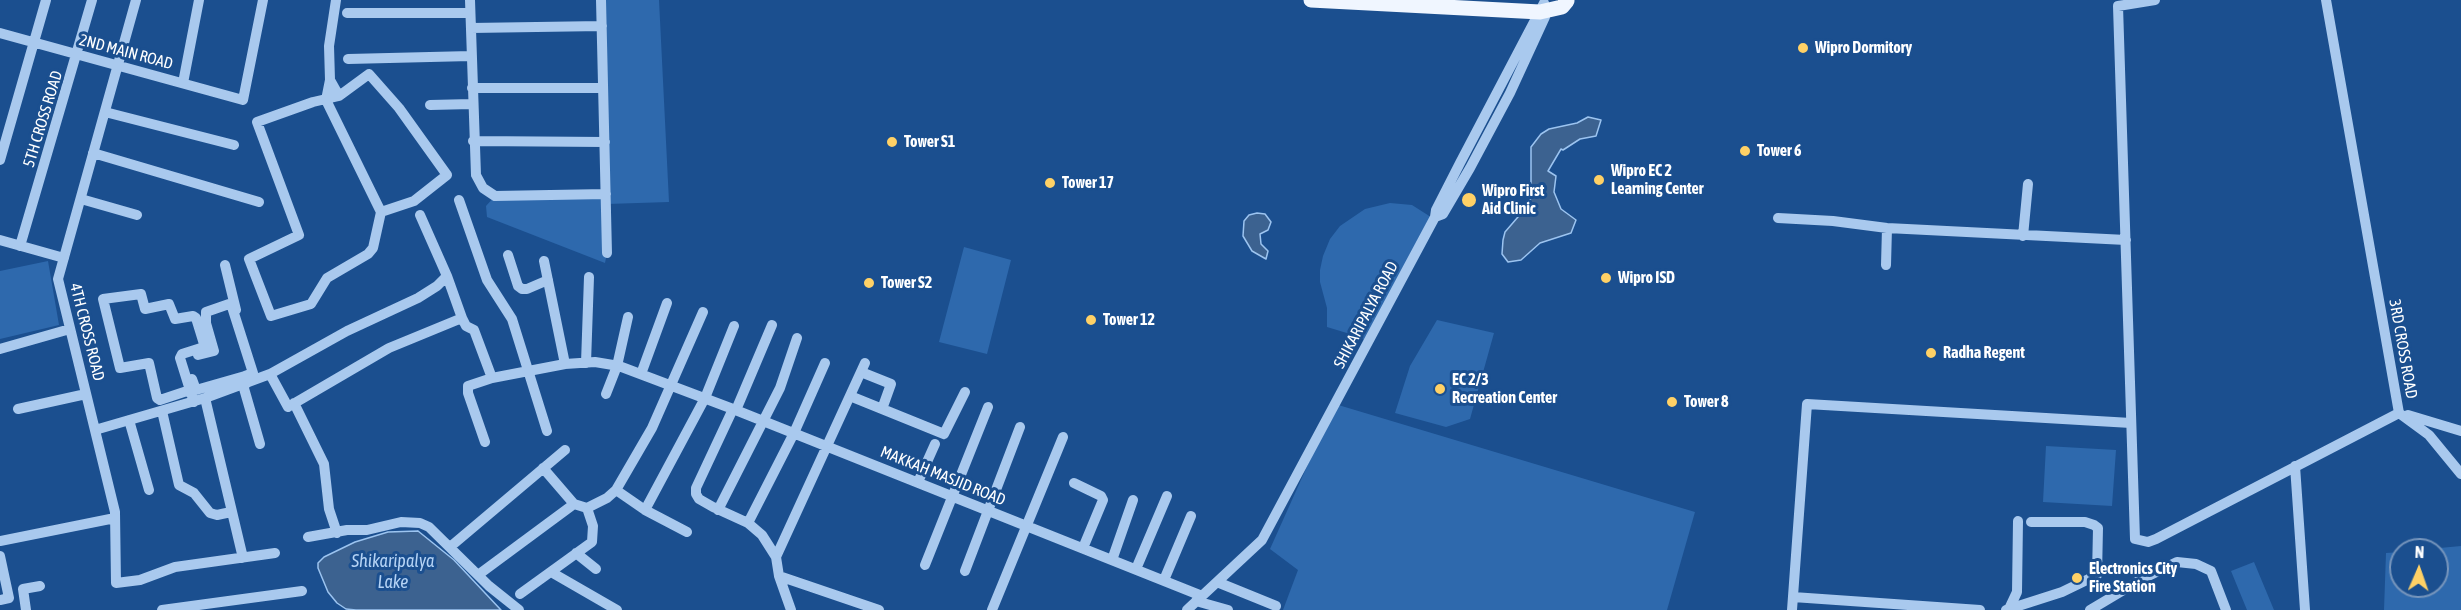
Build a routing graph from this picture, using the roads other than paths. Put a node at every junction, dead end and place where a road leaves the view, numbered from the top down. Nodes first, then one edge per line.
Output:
1 (46, 0) edge
2 (92, 0) edge
3 (136, 0) edge
4 (200, 0) edge
5 (263, 0) edge
6 (336, 0) edge
7 (470, 0) edge
8 (601, 0) edge
9 (1311, 0) edge
10 (1428, 0) edge
11 (1568, 0) edge
12 (2155, 0) edge
13 (2326, 0) edge
14 (1546, 6) junction
15 (347, 13) dead end
16 (470, 13) junction
17 (602, 26) junction
18 (471, 28) junction
19 (0, 33) edge
20 (35, 42) junction
21 (77, 54) junction
22 (471, 56) junction
23 (348, 59) dead end
24 (118, 65) junction
25 (330, 80) junction
26 (183, 83) junction
27 (472, 88) junction
28 (603, 88) junction
29 (339, 96) junction
30 (326, 100) junction
31 (472, 104) junction
32 (430, 105) dead end
33 (105, 112) junction
34 (473, 141) junction
35 (605, 142) junction
36 (234, 145) dead end
37 (93, 153) junction
38 (0, 160) edge
39 (2028, 184) dead end
40 (606, 194) junction
41 (81, 200) junction
42 (459, 200) dead end
43 (260, 202) dead end
44 (381, 212) junction
45 (137, 215) dead end
46 (420, 215) dead end
47 (1778, 218) dead end
48 (1887, 228) junction
49 (2023, 236) junction
50 (0, 240) edge
51 (2127, 240) junction
52 (21, 246) junction
53 (607, 253) dead end
54 (508, 255) dead end
55 (64, 258) junction
56 (544, 261) dead end
57 (1886, 264) dead end
58 (225, 266) dead end
59 (447, 276) junction
60 (589, 277) dead end
61 (548, 280) junction
62 (666, 303) dead end
63 (703, 312) dead end
64 (628, 317) dead end
65 (462, 318) junction
66 (772, 325) dead end
67 (734, 326) dead end
68 (70, 329) junction
69 (797, 338) dead end
70 (0, 349) edge
71 (586, 363) junction
72 (825, 363) dead end
73 (565, 364) junction
74 (617, 366) junction
75 (527, 371) junction
76 (270, 374) junction
77 (641, 374) junction
78 (259, 378) junction
79 (492, 378) junction
80 (245, 381) junction
81 (672, 384) junction
82 (190, 390) junction
83 (965, 392) dead end
84 (86, 394) junction
85 (606, 394) dead end
86 (850, 396) junction
87 (205, 398) junction
88 (705, 398) junction
89 (194, 402) junction
90 (294, 403) junction
91 (988, 407) dead end
92 (18, 409) dead end
93 (734, 409) junction
94 (882, 409) junction
95 (162, 411) junction
96 (2399, 413) junction
97 (129, 420) junction
98 (763, 421) junction
99 (2131, 423) junction
100 (1020, 427) dead end
101 (95, 430) junction
102 (547, 431) dead end
103 (2461, 431) edge
104 (794, 433) junction
105 (1063, 438) dead end
106 (485, 442) dead end
107 (260, 444) dead end
108 (935, 444) dead end
109 (828, 447) junction
110 (565, 450) dead end
111 (2295, 466) junction
112 (543, 468) junction
113 (2461, 474) edge
114 (918, 482) junction
115 (1074, 483) dead end
116 (149, 490) dead end
117 (616, 490) junction
118 (1167, 496) dead end
119 (954, 497) junction
120 (1133, 501) dead end
121 (574, 504) junction
122 (586, 508) junction
123 (645, 510) junction
124 (718, 510) junction
125 (987, 510) junction
126 (231, 512) junction
127 (1191, 516) dead end
128 (115, 518) junction
129 (2018, 521) dead end
130 (2031, 522) dead end
131 (748, 523) junction
132 (1028, 526) junction
133 (337, 532) junction
134 (687, 532) dead end
135 (308, 537) dead end
136 (0, 541) edge
137 (450, 547) junction
138 (1083, 548) junction
139 (275, 553) dead end
140 (576, 554) junction
141 (0, 556) edge
142 (776, 557) junction
143 (243, 558) junction
144 (1112, 560) junction
145 (925, 565) dead end
146 (596, 568) dead end
147 (1136, 569) junction
148 (965, 570) dead end
149 (551, 572) junction
150 (478, 575) junction
151 (779, 576) junction
152 (1164, 580) junction
153 (1217, 582) junction
154 (40, 586) dead end
155 (302, 591) dead end
156 (520, 594) dead end
157 (1793, 597) junction
158 (1199, 598) junction
159 (0, 600) edge
160 (1276, 606) dead end
161 (26, 610) edge
162 (162, 610) edge
163 (519, 610) edge
164 (617, 610) edge
165 (791, 610) edge
166 (879, 610) edge
167 (992, 610) edge
168 (1187, 610) edge
169 (1228, 610) edge
170 (1792, 610) edge
171 (1980, 610) edge
172 (2007, 610) edge
173 (2090, 610) edge
174 (2226, 610) edge
175 (2305, 610) edge

1 - 20 street
2 - 21 street, 5TH CROSS ROAD
3 - 24 street, 4TH CROSS ROAD
4 - 26 street
5 - 26 street, 2ND MAIN ROAD
6 - 25 street
7 - 16 street
8 - 17 street
9 - 14 main road
10 - 14 main road
11 - 14 main road
12 - 51 street
13 - 96 street, 3RD CROSS ROAD
14 - 153 street, SHIKARIPALYA ROAD
15 - 16 street
16 - 18 street
17 - 18 street
17 - 28 street
18 - 22 street
19 - 20 street, 2ND MAIN ROAD
20 - 21 street, 2ND MAIN ROAD
20 - 38 street
21 - 24 street, 2ND MAIN ROAD
21 - 52 street, 5TH CROSS ROAD
22 - 23 street
22 - 27 street
24 - 26 street, 2ND MAIN ROAD
24 - 33 street, 4TH CROSS ROAD
25 - 29 street
25 - 30 street
27 - 28 street
27 - 31 street
28 - 35 street
29 - 30 street
29 - 44 street
30 - 44 street
30 - 44 street
31 - 32 street
31 - 34 street
33 - 36 street
33 - 37 street, 4TH CROSS ROAD
34 - 35 street
34 - 40 street
35 - 40 street
37 - 41 street, 4TH CROSS ROAD
37 - 43 street
39 - 49 street
40 - 53 street
41 - 45 street
41 - 55 street, 4TH CROSS ROAD
42 - 75 street
46 - 59 street
47 - 48 street
48 - 49 street
48 - 57 street
49 - 51 street
50 - 52 street
51 - 99 street
52 - 55 street
54 - 61 street
55 - 68 street, 4TH CROSS ROAD
56 - 61 street
58 - 78 street
59 - 65 street
59 - 76 street
60 - 71 street
61 - 73 street
62 - 77 street
63 - 81 street
64 - 74 street
65 - 79 street
65 - 90 street
66 - 93 street
67 - 88 street
68 - 70 street
68 - 84 street, 4TH CROSS ROAD
69 - 98 street
71 - 73 street, MAKKAH MASJID ROAD
71 - 74 street, MAKKAH MASJID ROAD
72 - 104 street
73 - 75 street, MAKKAH MASJID ROAD
74 - 77 street, MAKKAH MASJID ROAD
74 - 85 street
75 - 79 street, MAKKAH MASJID ROAD
75 - 102 street
76 - 78 street
76 - 90 street
77 - 81 street, MAKKAH MASJID ROAD
78 - 80 street
79 - 106 street, MAKKAH MASJID ROAD
80 - 80 street
80 - 87 street
80 - 107 street
81 - 88 street, MAKKAH MASJID ROAD
81 - 117 street
82 - 82 street
82 - 89 street
83 - 94 street
84 - 92 street
84 - 101 street, 4TH CROSS ROAD
86 - 94 street
86 - 94 street
86 - 109 street
87 - 89 street
87 - 126 street
88 - 93 street, MAKKAH MASJID ROAD
88 - 123 street
89 - 95 street
90 - 133 street
91 - 119 street
93 - 98 street, MAKKAH MASJID ROAD
93 - 124 street
95 - 97 street
95 - 126 street
96 - 103 street
96 - 111 street, 3RD CROSS ROAD
96 - 113 street
97 - 101 street
97 - 116 street
98 - 104 street, MAKKAH MASJID ROAD
98 - 124 street
99 - 111 street, 3RD CROSS ROAD
99 - 157 street
100 - 125 street
101 - 128 street, 4TH CROSS ROAD
104 - 109 street, MAKKAH MASJID ROAD
104 - 131 street
105 - 132 street
108 - 114 street
109 - 114 street, MAKKAH MASJID ROAD
109 - 142 street
110 - 112 street
111 - 175 street
112 - 121 street
112 - 137 street
114 - 119 street, MAKKAH MASJID ROAD
115 - 138 street
117 - 122 street
117 - 123 street
118 - 147 street
119 - 125 street, MAKKAH MASJID ROAD
119 - 145 street
120 - 144 street
121 - 122 street
121 - 150 street
122 - 140 street
123 - 134 street
124 - 131 street
125 - 132 street, MAKKAH MASJID ROAD
125 - 148 street
126 - 143 street
127 - 152 street
128 - 136 street
128 - 143 street, 4TH CROSS ROAD
129 - 172 street
130 - 172 street
131 - 142 street
132 - 138 street, MAKKAH MASJID ROAD
132 - 167 street
133 - 135 street
133 - 137 street
137 - 150 street
138 - 144 street, MAKKAH MASJID ROAD
139 - 143 street
140 - 146 street
140 - 149 street
141 - 159 street
142 - 151 street
144 - 147 street, MAKKAH MASJID ROAD
147 - 152 street, MAKKAH MASJID ROAD
149 - 156 street
149 - 164 street
150 - 163 street
151 - 165 street
151 - 166 street
152 - 158 street, MAKKAH MASJID ROAD
153 - 158 street, SHIKARIPALYA ROAD
153 - 160 street
154 - 161 street
155 - 162 street
157 - 170 street
157 - 171 street
158 - 168 street, SHIKARIPALYA ROAD
158 - 169 street, MAKKAH MASJID ROAD
173 - 174 street

